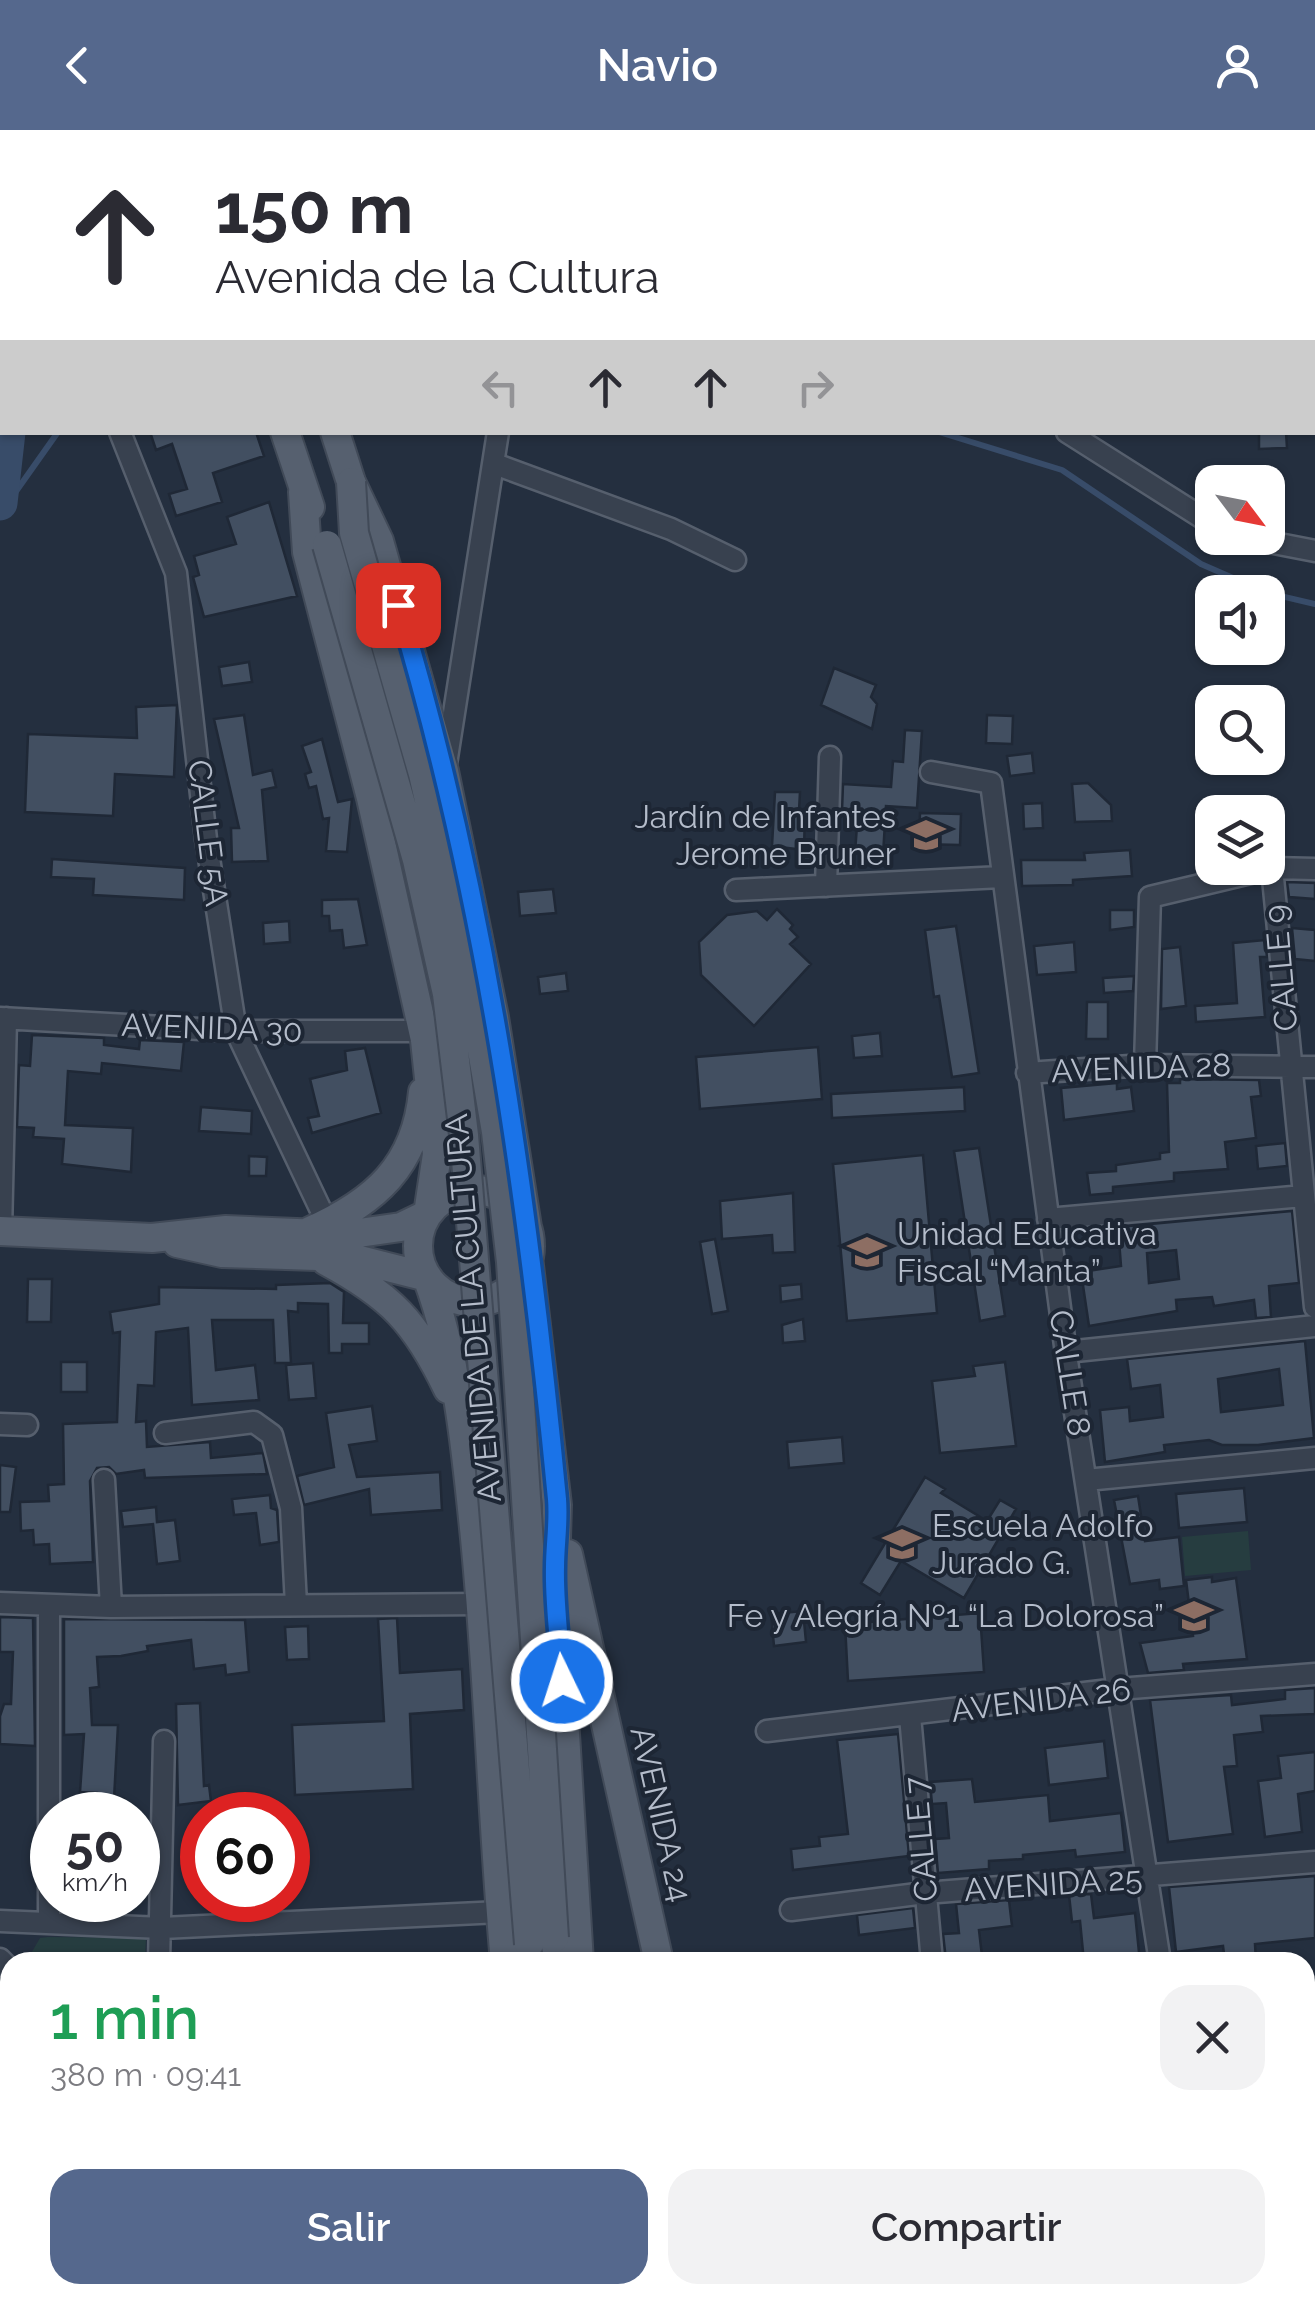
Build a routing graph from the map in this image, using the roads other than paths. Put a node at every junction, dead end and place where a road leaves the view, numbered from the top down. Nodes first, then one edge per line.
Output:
1 (121, 435) edge
2 (286, 435) edge
3 (336, 435) edge
4 (498, 435) edge
5 (1072, 435) edge
6 (494, 464) junction
7 (351, 482) junction
8 (303, 492) junction
9 (1195, 513) edge
10 (1285, 545) edge
11 (1315, 551) edge
12 (735, 560) dead end
13 (830, 757) dead end
14 (444, 771) junction
15 (931, 772) dead end
16 (1285, 869) edge
17 (1315, 870) edge
18 (1002, 877) junction
19 (1200, 885) edge
20 (1273, 885) edge
21 (826, 886) junction
22 (736, 890) dead end
23 (3, 1018) edge
24 (236, 1031) junction
25 (424, 1036) junction
26 (1289, 1064) junction
27 (1144, 1065) junction
28 (1315, 1067) edge
29 (1026, 1072) junction
30 (1303, 1196) junction
31 (428, 1214) junction
32 (1048, 1218) junction
33 (0, 1231) edge
34 (316, 1237) junction
35 (529, 1249) junction
36 (1312, 1264) edge
37 (427, 1277) junction
38 (1315, 1307) edge
39 (1315, 1326) edge
40 (1066, 1352) junction
41 (464, 1422) junction
42 (0, 1424) edge
43 (27, 1425) dead end
44 (165, 1433) dead end
45 (1315, 1458) edge
46 (104, 1480) dead end
47 (1086, 1480) junction
48 (558, 1504) junction
49 (0, 1603) edge
50 (481, 1604) junction
51 (49, 1605) junction
52 (296, 1605) junction
53 (111, 1607) junction
54 (1315, 1674) edge
55 (1118, 1689) junction
56 (910, 1716) junction
57 (767, 1730) dead end
58 (164, 1741) dead end
59 (49, 1792) edge
60 (1315, 1862) edge
61 (1146, 1877) junction
62 (925, 1893) junction
63 (791, 1910) dead end
64 (500, 1912) junction
65 (0, 1921) edge
66 (30, 1922) edge
67 (49, 1922) edge
68 (162, 1928) junction
69 (160, 1952) edge
70 (504, 1952) edge
71 (543, 1952) edge
72 (578, 1952) edge
73 (657, 1952) edge
74 (931, 1952) edge
75 (1158, 1952) edge

1 - 24 street, CALLE 5A
2 - 8 main road, AVENIDA DE LA CULTURA
3 - 7 main road, AVENIDA DE LA CULTURA
4 - 6 street
5 - 9 street
6 - 12 street
6 - 14 street
7 - 14 main road, AVENIDA DE LA CULTURA
7 - 71 main road, AVENIDA DE LA CULTURA, bridge
8 - 25 main road, AVENIDA DE LA CULTURA
8 - 71 main road, AVENIDA DE LA CULTURA, bridge
10 - 11 street
13 - 21 street
14 - 35 main road, AVENIDA DE LA CULTURA
15 - 18 street, CALLE 8
16 - 17 street
18 - 21 street
18 - 29 street, CALLE 8
19 - 27 street
20 - 26 street, CALLE 9
21 - 22 street
23 - 24 street, AVENIDA 30
23 - 33 street
24 - 25 street, AVENIDA 30
24 - 34 street, CALLE 5A
25 - 31 main road, AVENIDA DE LA CULTURA
25 - 34 main road
26 - 27 street, AVENIDA 28
26 - 28 street, AVENIDA 28
26 - 30 street, CALLE 9
27 - 29 street, AVENIDA 28
29 - 32 street, CALLE 8
30 - 32 street
30 - 36 street, CALLE 9
31 - 34 main road
31 - 35 main road
31 - 37 main road
32 - 40 street, CALLE 8
33 - 34 main road
34 - 37 main road
34 - 41 main road
35 - 37 main road
35 - 48 main road, AVENIDA DE LA CULTURA
36 - 38 street, CALLE 9
37 - 41 main road, AVENIDA DE LA CULTURA
39 - 40 street
40 - 47 street, CALLE 8
41 - 50 main road, AVENIDA DE LA CULTURA
42 - 43 street
44 - 52 street
45 - 47 street
46 - 53 street
47 - 55 street, CALLE 8
48 - 72 main road, AVENIDA DE LA CULTURA
48 - 73 main road, AVENIDA 24
49 - 51 street
50 - 52 street
50 - 64 main road, AVENIDA DE LA CULTURA
51 - 53 street
51 - 59 street
52 - 53 street
54 - 55 street, AVENIDA 26
55 - 56 street, AVENIDA 26
55 - 61 street, CALLE 8
56 - 57 street, AVENIDA 26
56 - 62 street, CALLE 7
58 - 68 street
60 - 61 street, AVENIDA 25
61 - 62 street, AVENIDA 25
61 - 75 street, CALLE 8
62 - 63 street, AVENIDA 25
62 - 74 street, CALLE 7
64 - 68 street
64 - 70 main road, AVENIDA DE LA CULTURA
65 - 66 street
67 - 68 street
68 - 69 street

